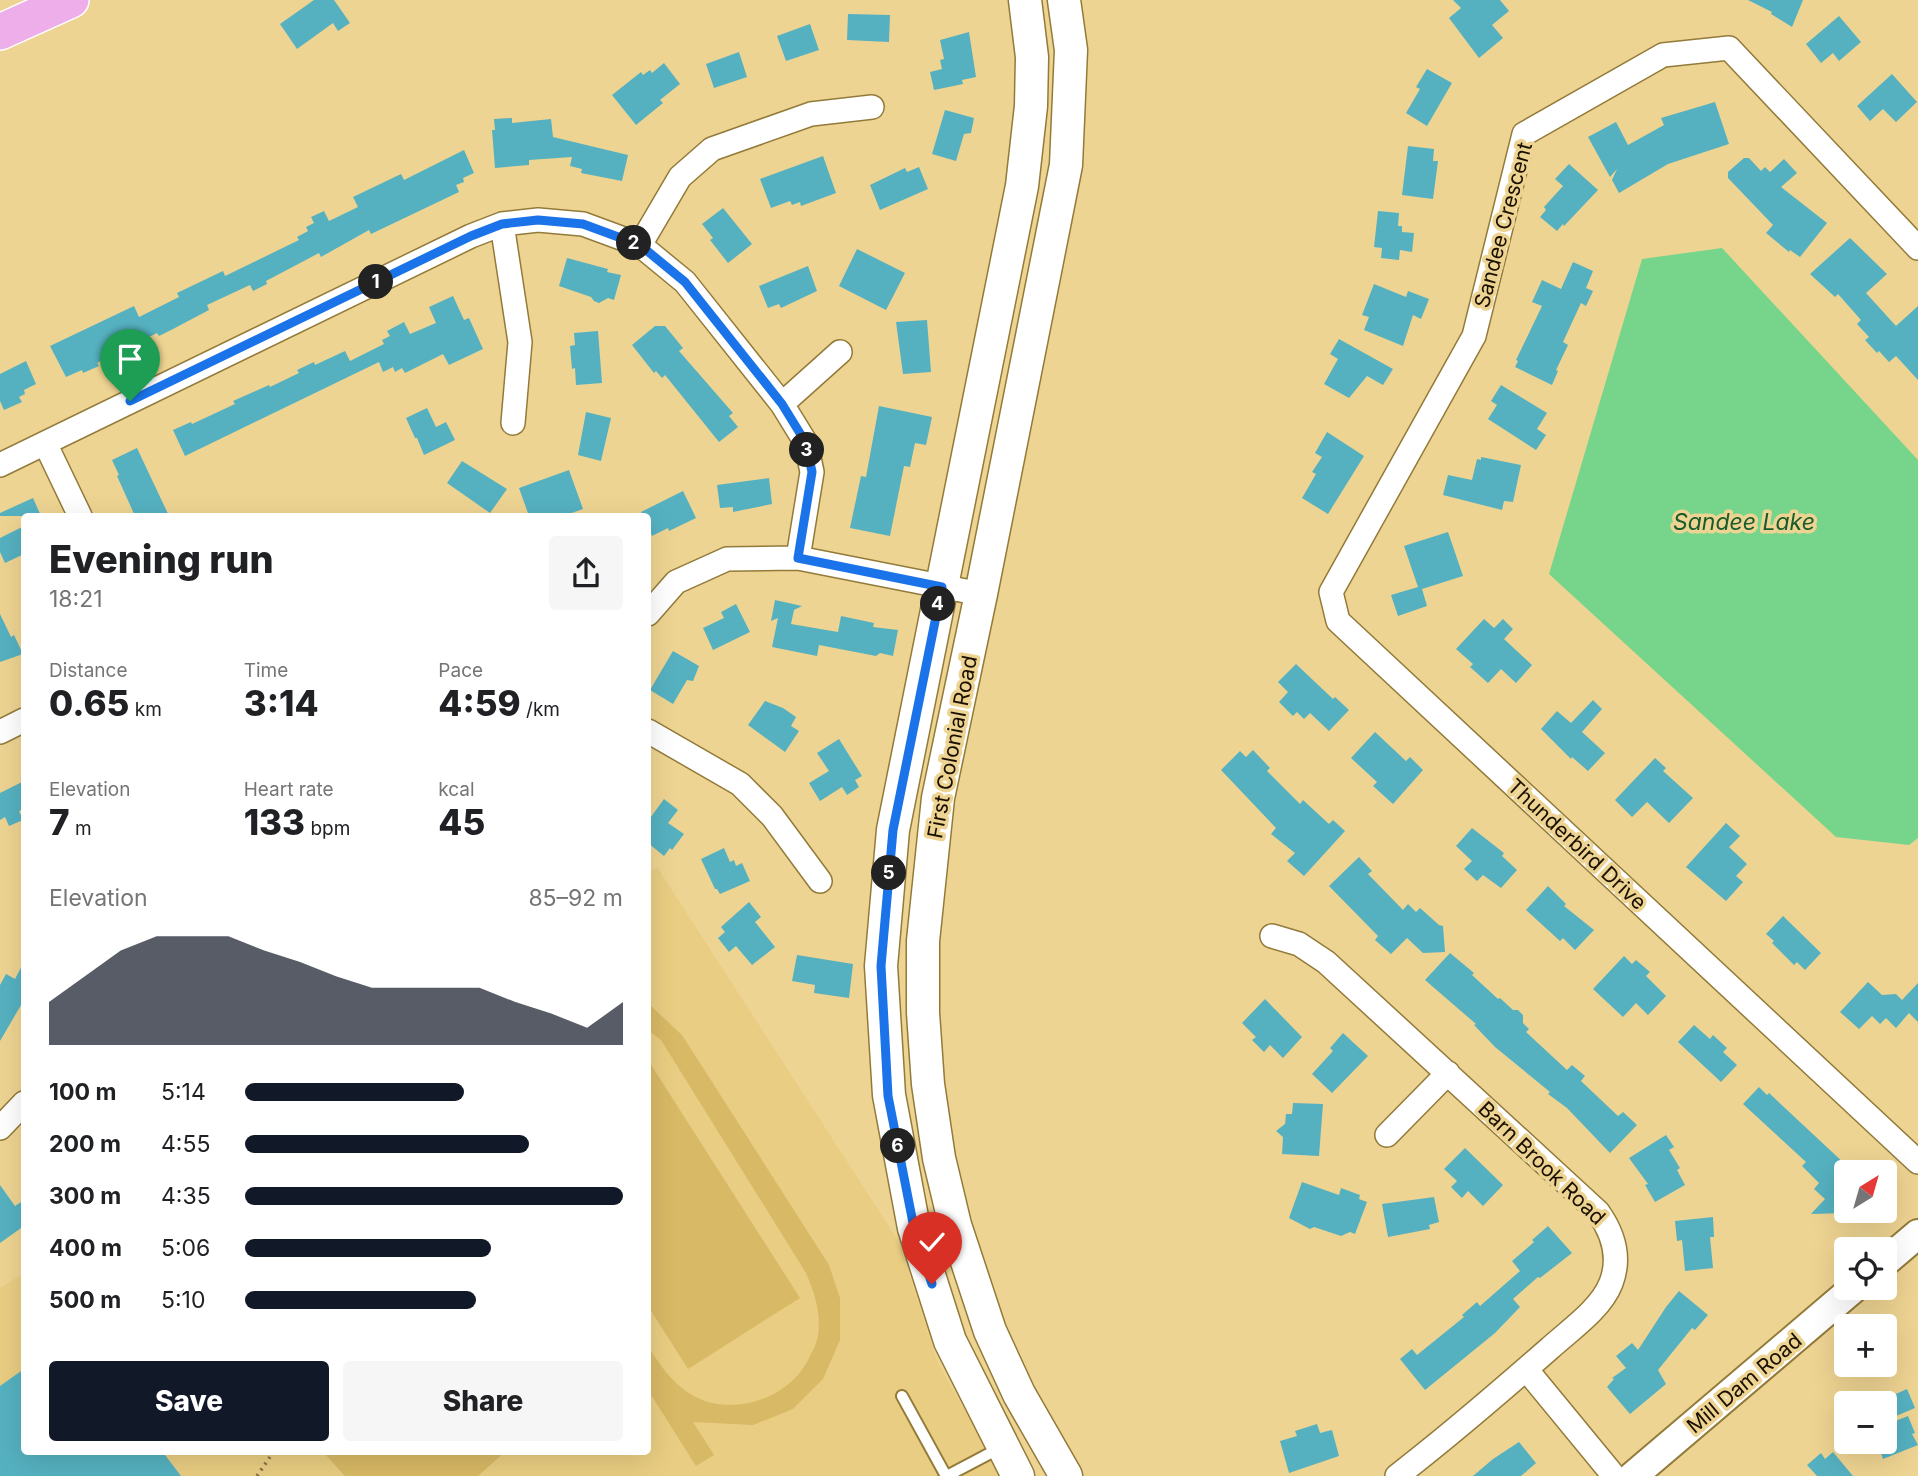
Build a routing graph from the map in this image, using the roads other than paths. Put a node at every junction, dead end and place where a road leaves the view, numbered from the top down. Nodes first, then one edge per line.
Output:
1 (71, 0) edge
2 (1026, 0) edge
3 (1064, 0) edge
4 (0, 32) edge
5 (872, 107) dead end
6 (502, 224) junction
7 (640, 245) junction
8 (1918, 248) edge
9 (840, 352) dead end
10 (782, 404) junction
11 (513, 422) dead end
12 (45, 443) junction
13 (0, 465) edge
14 (1385, 498) joint
15 (79, 513) edge
16 (798, 558) junction
17 (942, 587) junction
18 (981, 594) junction
19 (651, 611) edge
20 (21, 722) edge
21 (0, 733) edge
22 (651, 733) edge
23 (820, 881) dead end
24 (1272, 936) dead end
25 (1448, 1073) junction
26 (21, 1105) edge
27 (0, 1128) edge
28 (1387, 1135) dead end
29 (1918, 1162) edge
30 (1918, 1234) edge
31 (1897, 1252) edge
32 (1840, 1300) edge
33 (1526, 1369) junction
34 (902, 1396) dead end
35 (1002, 1447) junction
36 (947, 1476) edge
37 (1018, 1476) edge
38 (1066, 1476) edge
39 (1397, 1476) edge
40 (1614, 1476) edge
41 (1633, 1476) edge

1 - 4 main road
2 - 17 main road, First Colonial Road
3 - 18 main road, First Colonial Road
5 - 7 street
6 - 7 street
6 - 11 street
6 - 12 street
7 - 10 street
8 - 14 street, Sandee Crescent
9 - 10 street
10 - 16 street
12 - 13 street
12 - 15 street
14 - 29 street, Thunderbird Drive
16 - 17 street
16 - 19 street
17 - 18 street
17 - 35 main road, First Colonial Road
18 - 38 main road, First Colonial Road
20 - 21 street
22 - 23 street
24 - 25 street, Barn Brook Road
25 - 28 street
25 - 33 street, Barn Brook Road
26 - 27 street
30 - 31 street
32 - 41 street, Mill Dam Road
33 - 39 street, Barn Brook Road
33 - 40 street
34 - 36 lane
35 - 36 lane
35 - 37 main road, First Colonial Road

